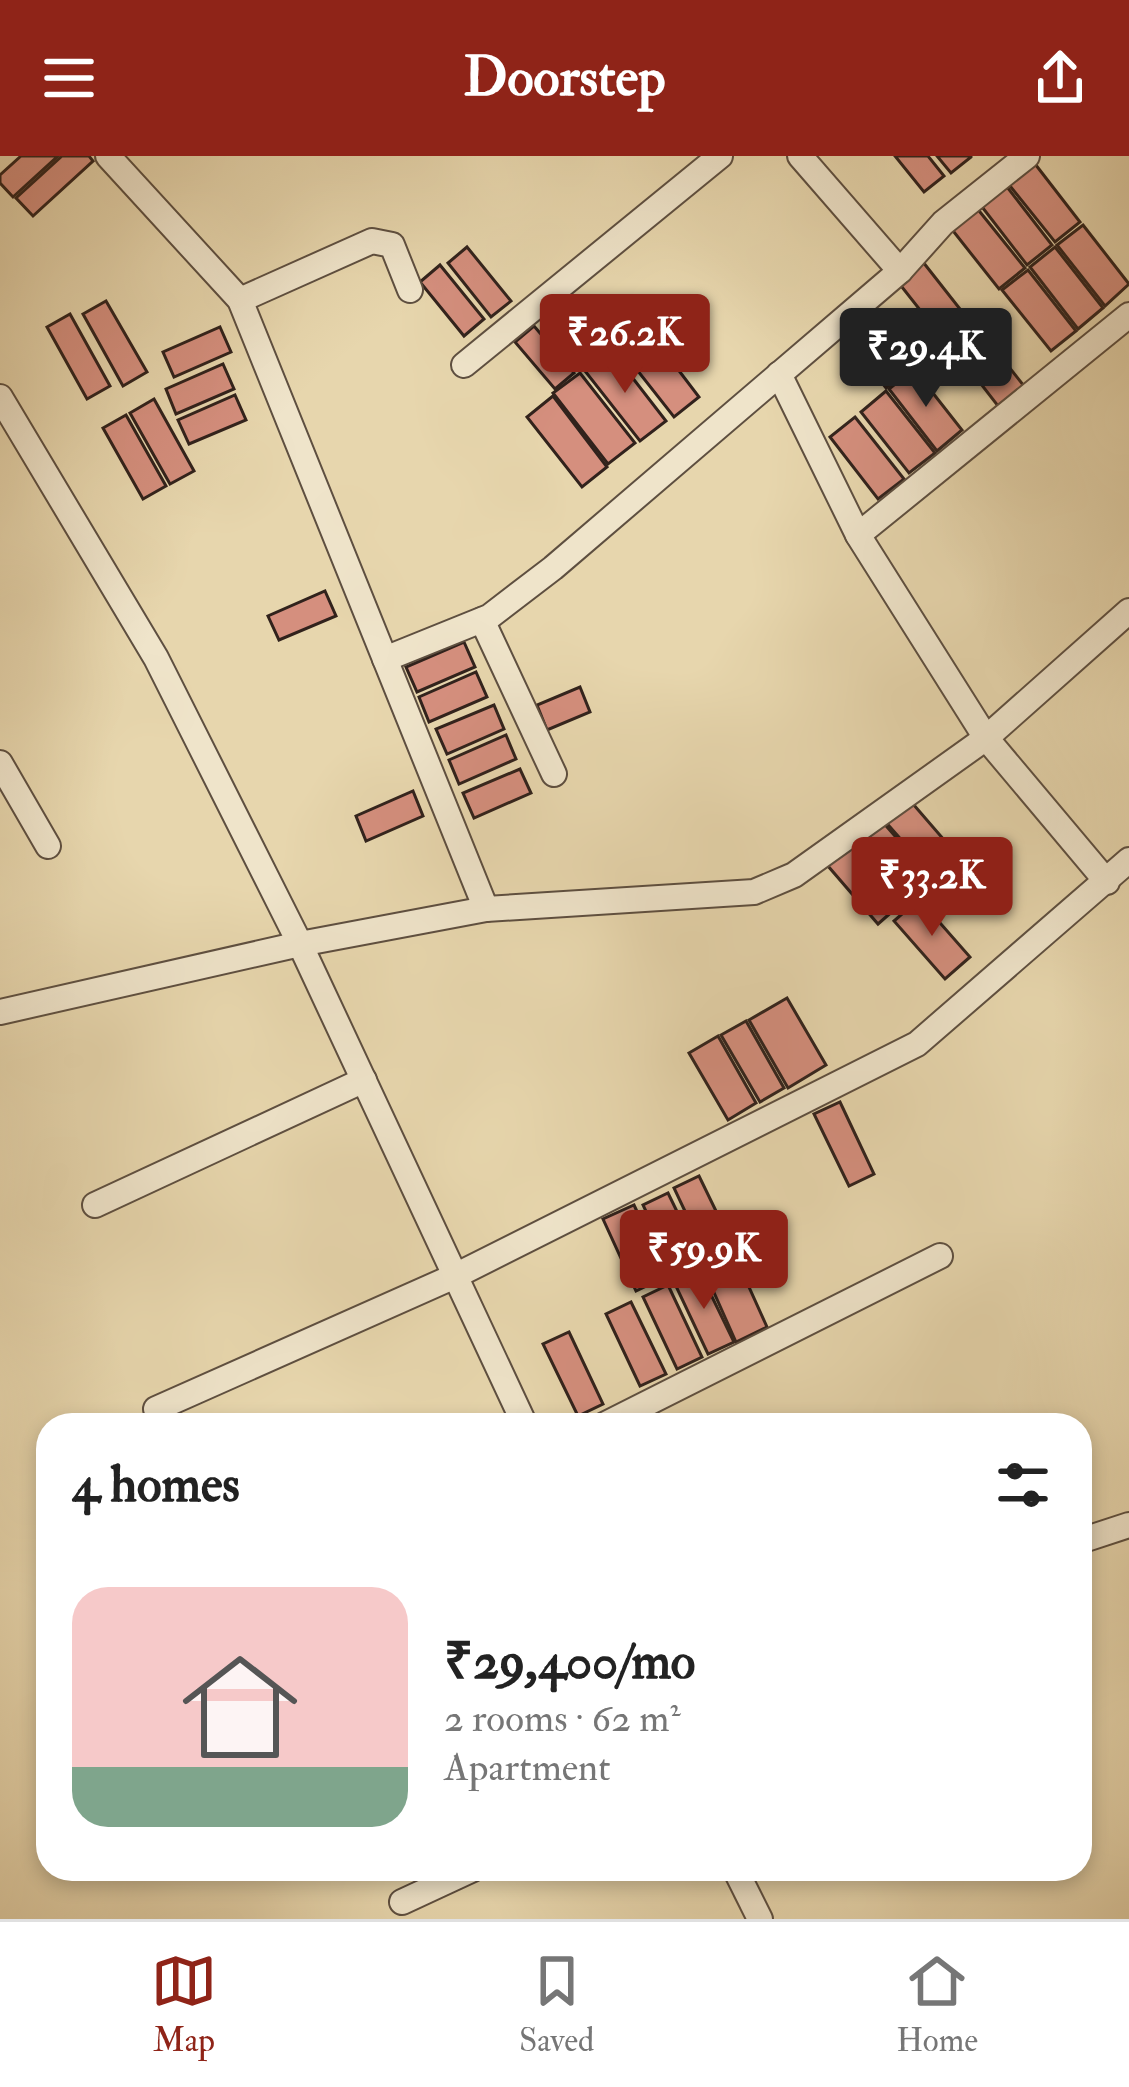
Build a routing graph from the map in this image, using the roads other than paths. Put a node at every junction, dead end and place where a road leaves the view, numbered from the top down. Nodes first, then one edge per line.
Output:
1 (721, 156) edge
2 (800, 156) edge
3 (1027, 156) edge
4 (110, 157) edge
5 (900, 271) junction
6 (410, 290) dead end
7 (240, 300) junction
8 (1129, 315) edge
9 (464, 365) dead end
10 (779, 374) junction
11 (0, 397) edge
12 (858, 535) junction
13 (1129, 610) edge
14 (482, 620) junction
15 (385, 659) junction
16 (986, 737) junction
17 (0, 764) edge
18 (554, 774) dead end
19 (48, 845) dead end
20 (1129, 860) edge
21 (1107, 882) junction
22 (485, 909) junction
23 (300, 944) junction
24 (0, 1012) edge
25 (364, 1080) junction
26 (95, 1205) dead end
27 (940, 1256) dead end
28 (455, 1276) junction
29 (156, 1409) dead end
30 (519, 1413) edge
31 (628, 1413) edge
32 (1129, 1525) edge
33 (1092, 1537) edge
34 (447, 1881) edge
35 (741, 1881) edge
36 (402, 1902) dead end
37 (760, 1919) edge

1 - 9 street
2 - 5 street
3 - 5 street
4 - 7 street
5 - 10 street
6 - 7 street
7 - 15 street
8 - 12 street
10 - 12 street
10 - 14 street
11 - 23 street
12 - 16 street
13 - 16 street
14 - 15 street
14 - 18 street
15 - 22 street
16 - 21 street
16 - 22 street
17 - 19 street
20 - 21 street
21 - 28 street
22 - 23 street
23 - 24 street
23 - 25 street
25 - 26 street
25 - 28 street
27 - 31 street
28 - 29 street
28 - 30 street
32 - 33 street
34 - 36 street
35 - 37 street

